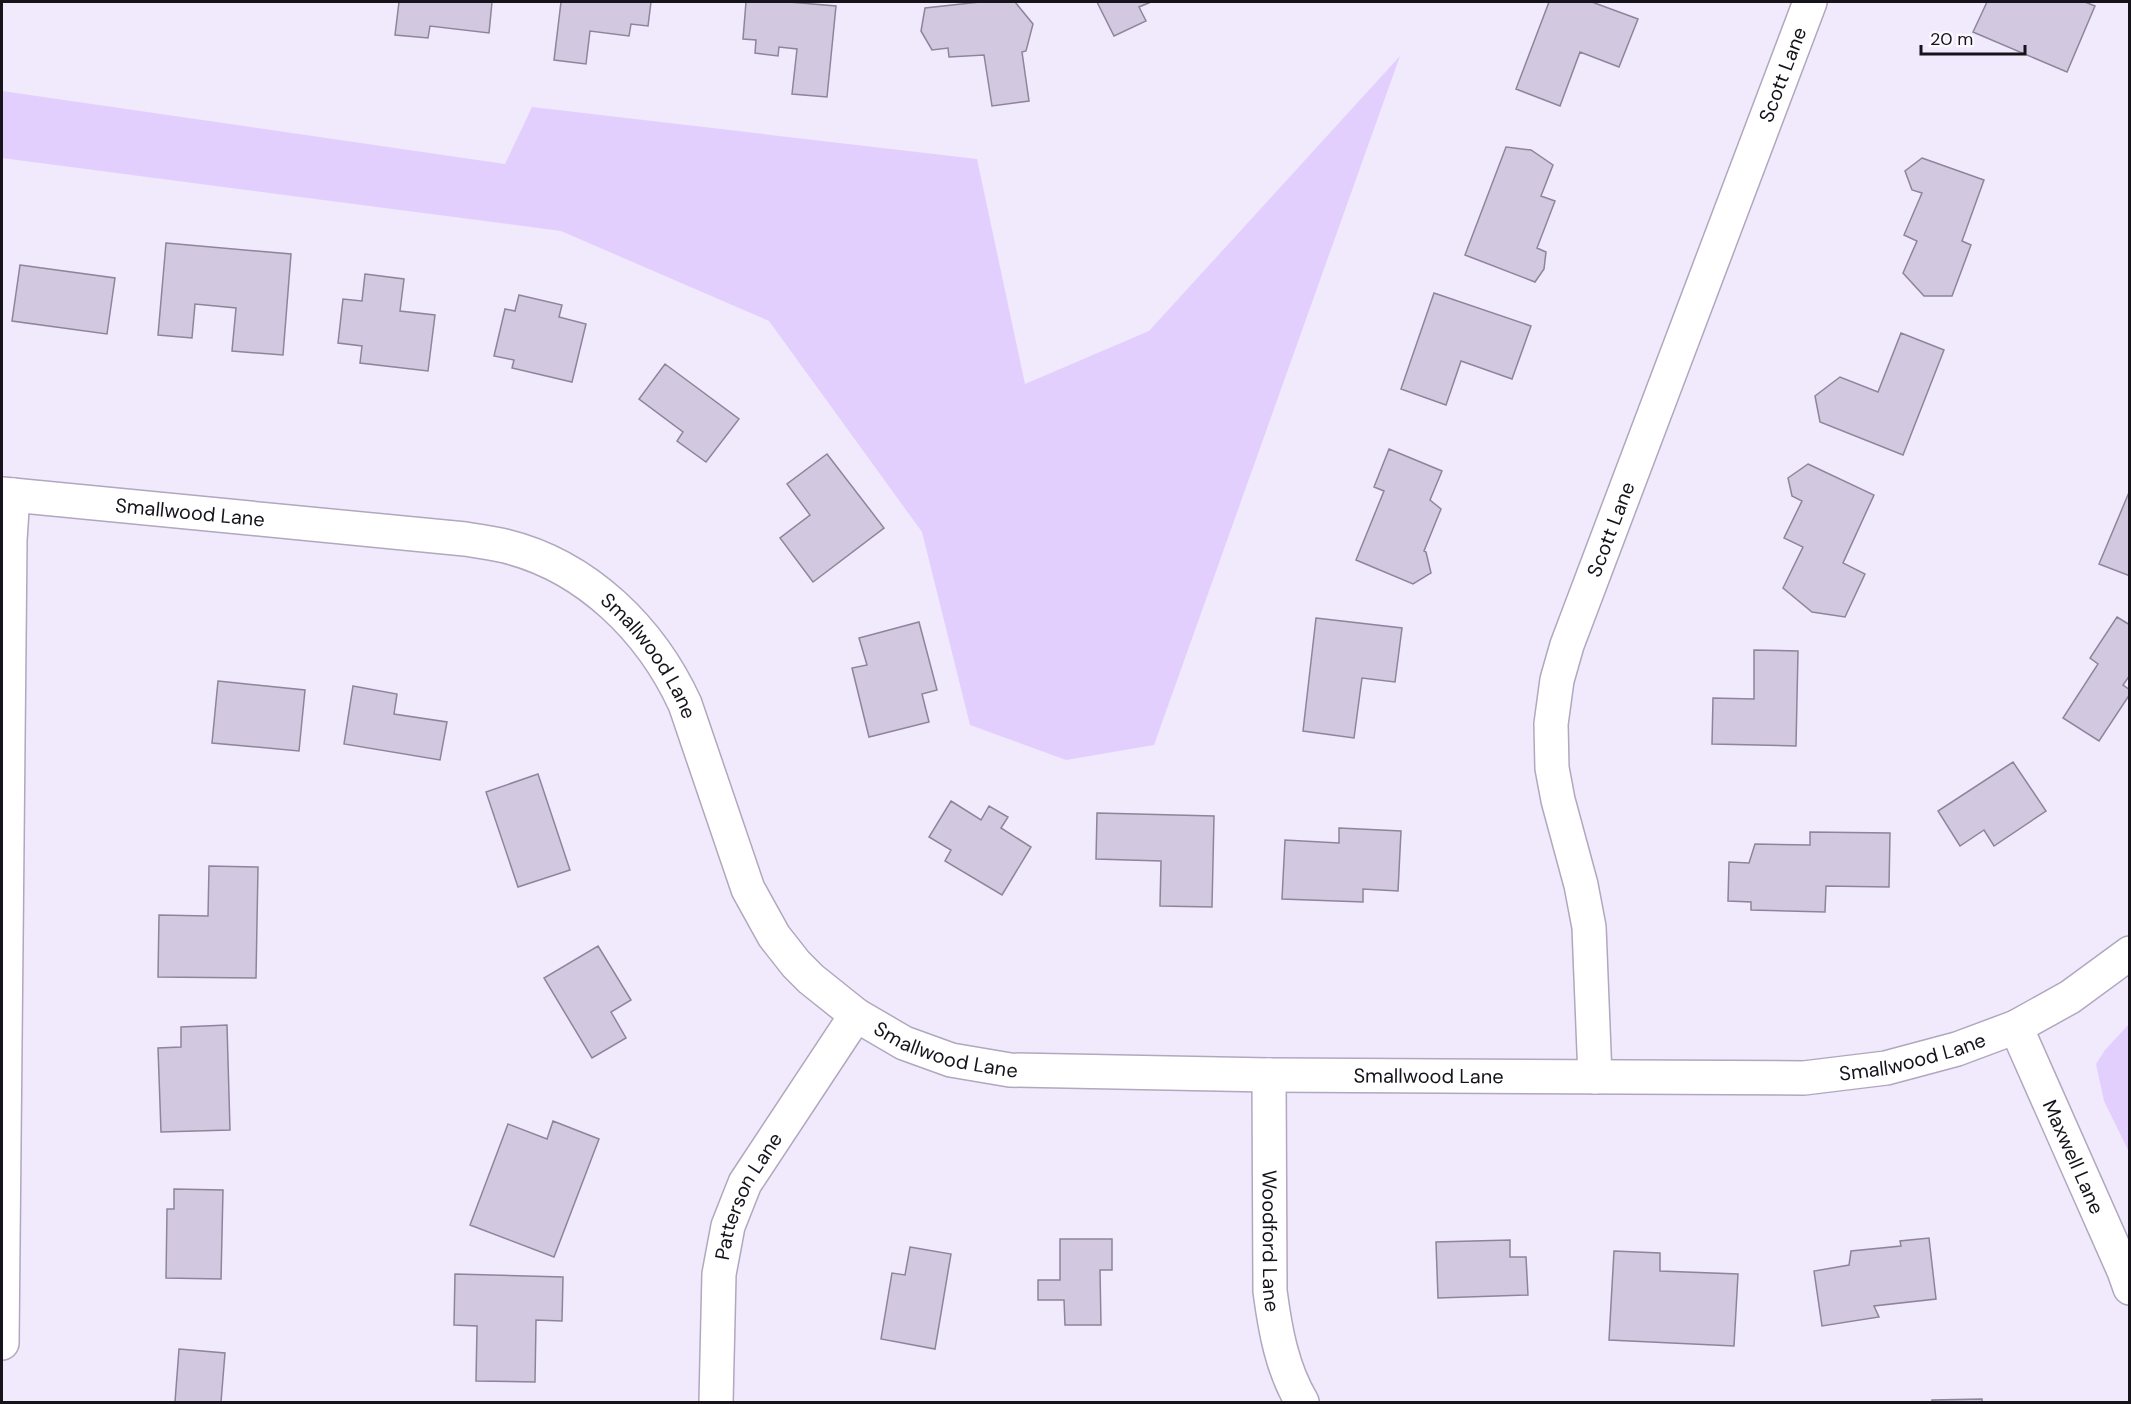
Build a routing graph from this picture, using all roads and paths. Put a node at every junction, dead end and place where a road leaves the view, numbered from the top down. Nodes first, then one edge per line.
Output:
1 (1810, 2) edge
2 (7, 495) edge
3 (2130, 953) edge
4 (856, 1015) junction
5 (2016, 1027) junction
6 (1269, 1075) junction
7 (1595, 1077) junction
8 (2130, 1288) edge
9 (2, 1343) edge
10 (716, 1402) edge
11 (1302, 1402) edge

1 - 7 street, Scott Lane
2 - 4 street, Smallwood Lane
2 - 9 street
3 - 5 street, Smallwood Lane
4 - 6 street, Smallwood Lane
4 - 10 street, Patterson Lane
5 - 7 street, Smallwood Lane
5 - 8 street, Maxwell Lane
6 - 7 street, Smallwood Lane
6 - 11 street, Woodford Lane

